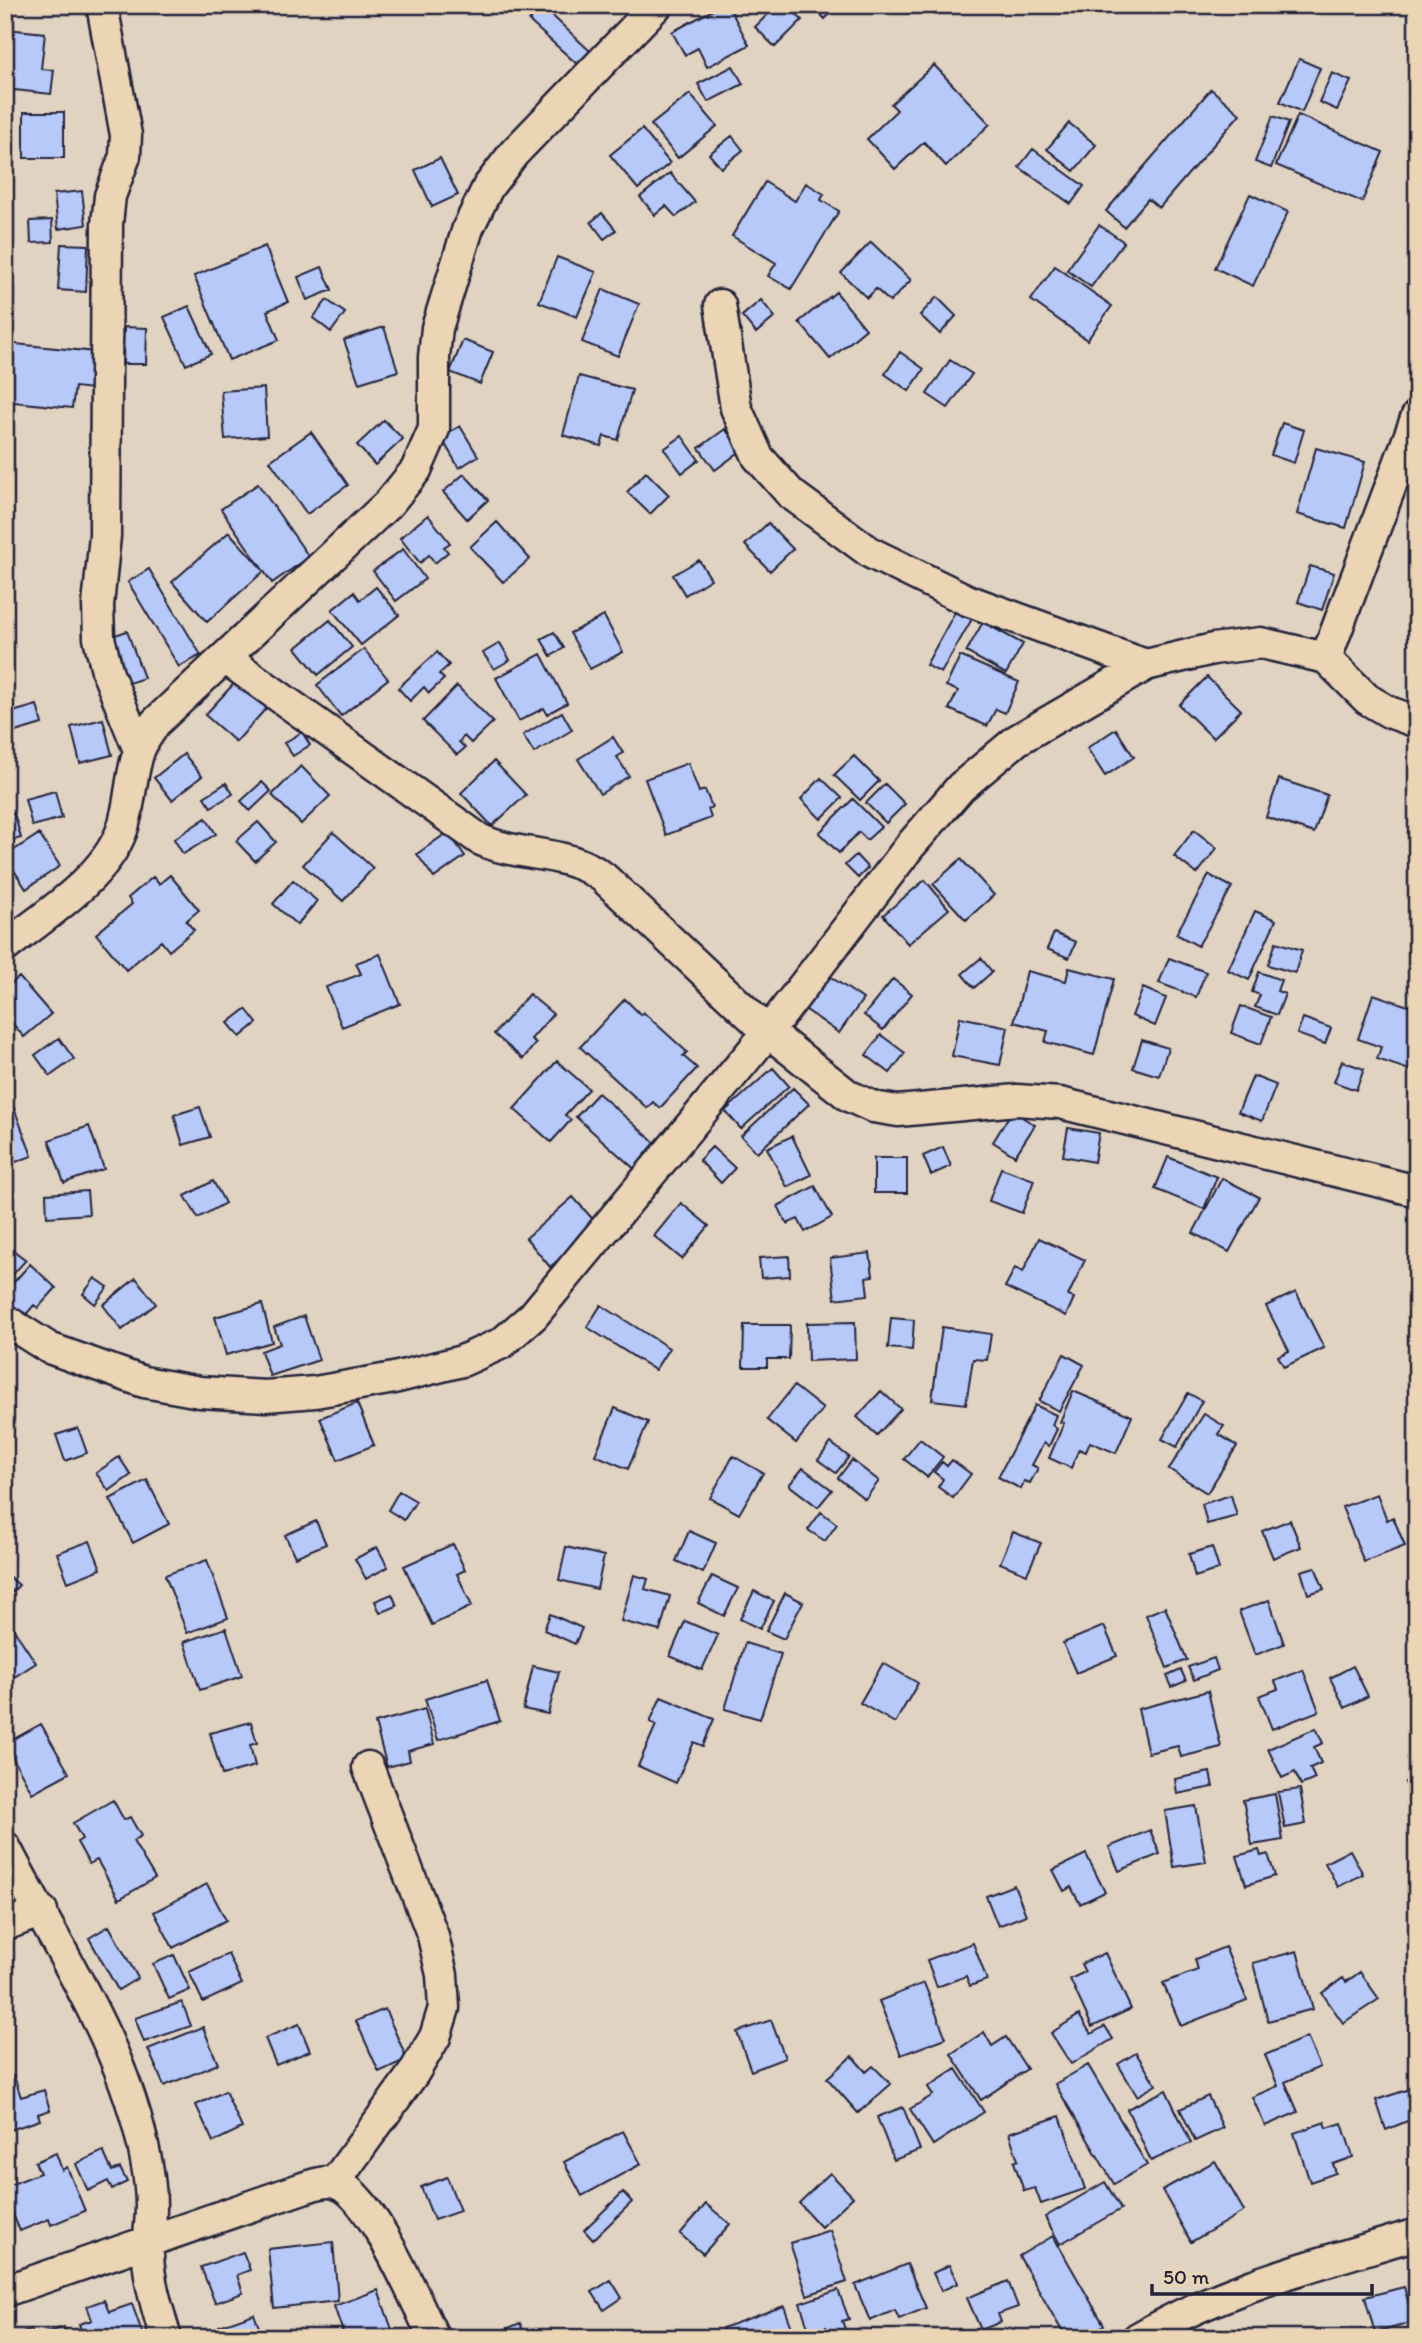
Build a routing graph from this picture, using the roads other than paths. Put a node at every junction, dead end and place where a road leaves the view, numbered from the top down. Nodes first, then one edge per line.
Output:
1 (102, 5) edge
2 (657, 5) edge
3 (720, 305) dead end
4 (1417, 416) edge
5 (225, 658) junction
6 (1325, 658) junction
7 (1146, 665) junction
8 (1417, 722) edge
9 (139, 750) junction
10 (5, 947) edge
11 (768, 1032) junction
12 (1417, 1191) edge
13 (5, 1320) edge
14 (368, 1767) dead end
15 (5, 1847) edge
16 (42, 1911) junction
17 (5, 1925) edge
18 (335, 2182) junction
19 (1417, 2234) edge
20 (148, 2242) junction
21 (5, 2291) edge
22 (166, 2338) edge
23 (433, 2338) edge
24 (1138, 2338) edge

1 - 9 street
2 - 5 street
3 - 7 street
4 - 6 street
5 - 9 street
5 - 11 street
6 - 7 street
6 - 8 street
7 - 11 street
9 - 10 street
11 - 12 street
11 - 13 street
14 - 18 street
15 - 16 street
16 - 17 street
16 - 20 street
18 - 20 street
18 - 23 street
19 - 24 street
20 - 21 street
20 - 22 street

